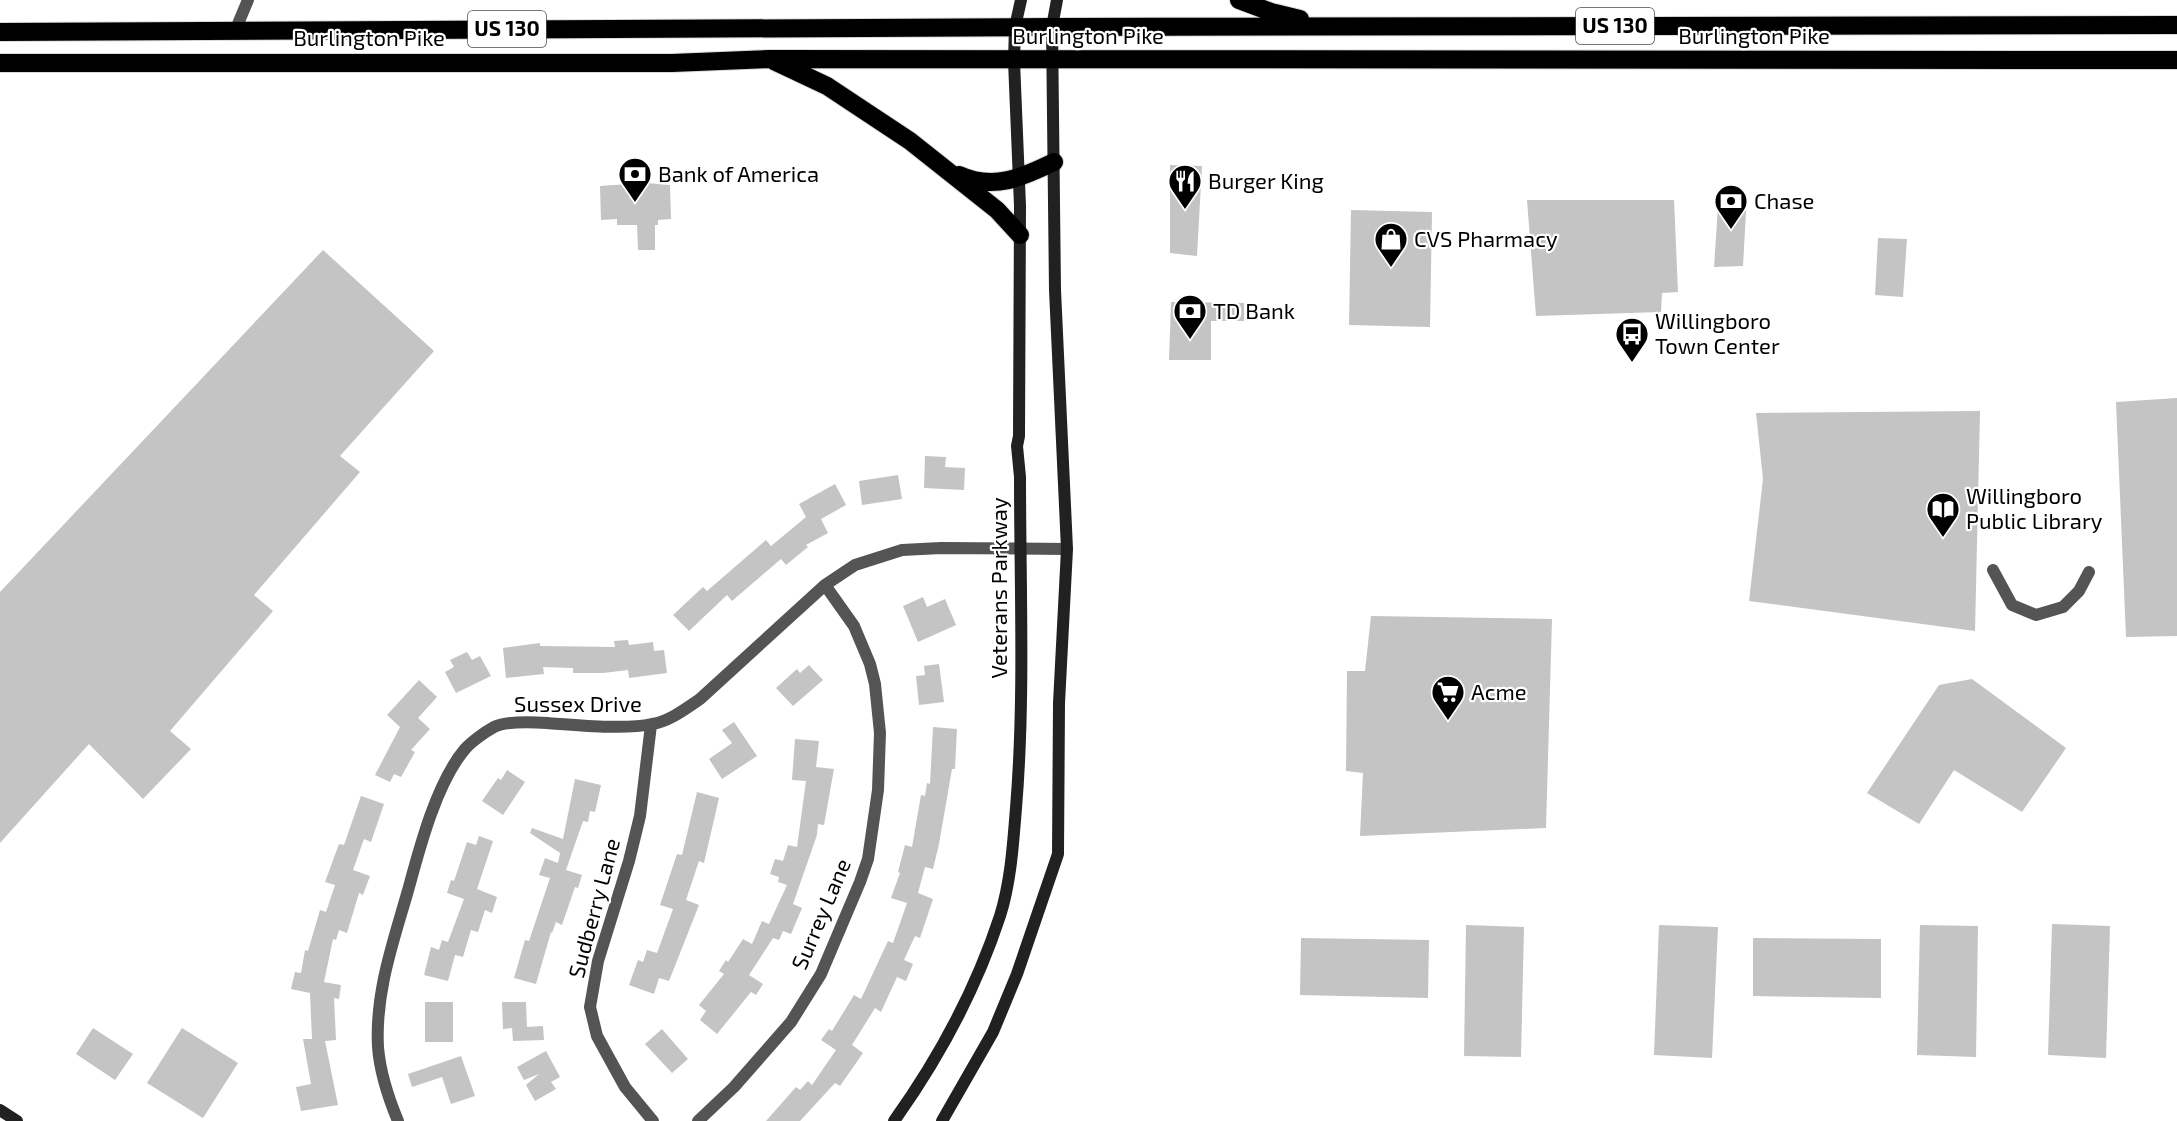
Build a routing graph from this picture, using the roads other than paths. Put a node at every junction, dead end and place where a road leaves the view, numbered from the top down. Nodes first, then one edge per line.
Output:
1 (248, 0) edge
2 (1021, 0) edge
3 (1057, 0) edge
4 (1239, 0) edge
5 (2177, 25) edge
6 (1334, 26) junction
7 (1015, 27) junction
8 (1053, 27) junction
9 (235, 31) junction
10 (0, 33) edge
11 (770, 59) junction
12 (1053, 60) junction
13 (2177, 60) edge
14 (1014, 61) junction
15 (0, 63) edge
16 (1054, 162) junction
17 (947, 169) junction
18 (1020, 178) junction
19 (1020, 235) junction
20 (1020, 549) junction
21 (1067, 549) junction
22 (1993, 570) dead end
23 (2089, 572) dead end
24 (825, 585) junction
25 (651, 725) junction
26 (0, 1110) edge
27 (17, 1121) edge
28 (398, 1121) edge
29 (652, 1121) edge
30 (698, 1121) edge
31 (894, 1121) edge
32 (942, 1121) edge

1 - 9 street
2 - 7 main road, Veterans Parkway
3 - 8 main road
4 - 6 highway
5 - 6 highway, Burlington Pike / US 130
6 - 8 highway, Burlington Pike / US 130
7 - 8 highway, Burlington Pike / US 130
7 - 9 highway, Burlington Pike / US 130
7 - 14 main road, Veterans Parkway
8 - 12 main road
9 - 10 highway, Burlington Pike / US 130
11 - 14 highway, Burlington Pike / US 130
11 - 15 highway, Burlington Pike / US 130
11 - 17 highway
12 - 13 highway, Burlington Pike / US 130
12 - 14 highway, Burlington Pike / US 130
12 - 16 main road
14 - 18 main road, Veterans Parkway
16 - 18 highway
16 - 21 main road
17 - 18 highway
17 - 19 highway
18 - 19 main road, Veterans Parkway
19 - 20 main road, Veterans Parkway
20 - 21 street, Sussex Drive
20 - 24 street, Sussex Drive
20 - 31 main road, Veterans Parkway
21 - 32 main road
22 - 23 street
24 - 25 street, Sussex Drive
24 - 30 street, Surrey Lane
25 - 28 street, Sussex Drive
25 - 29 street, Sudberry Lane
26 - 27 main road

